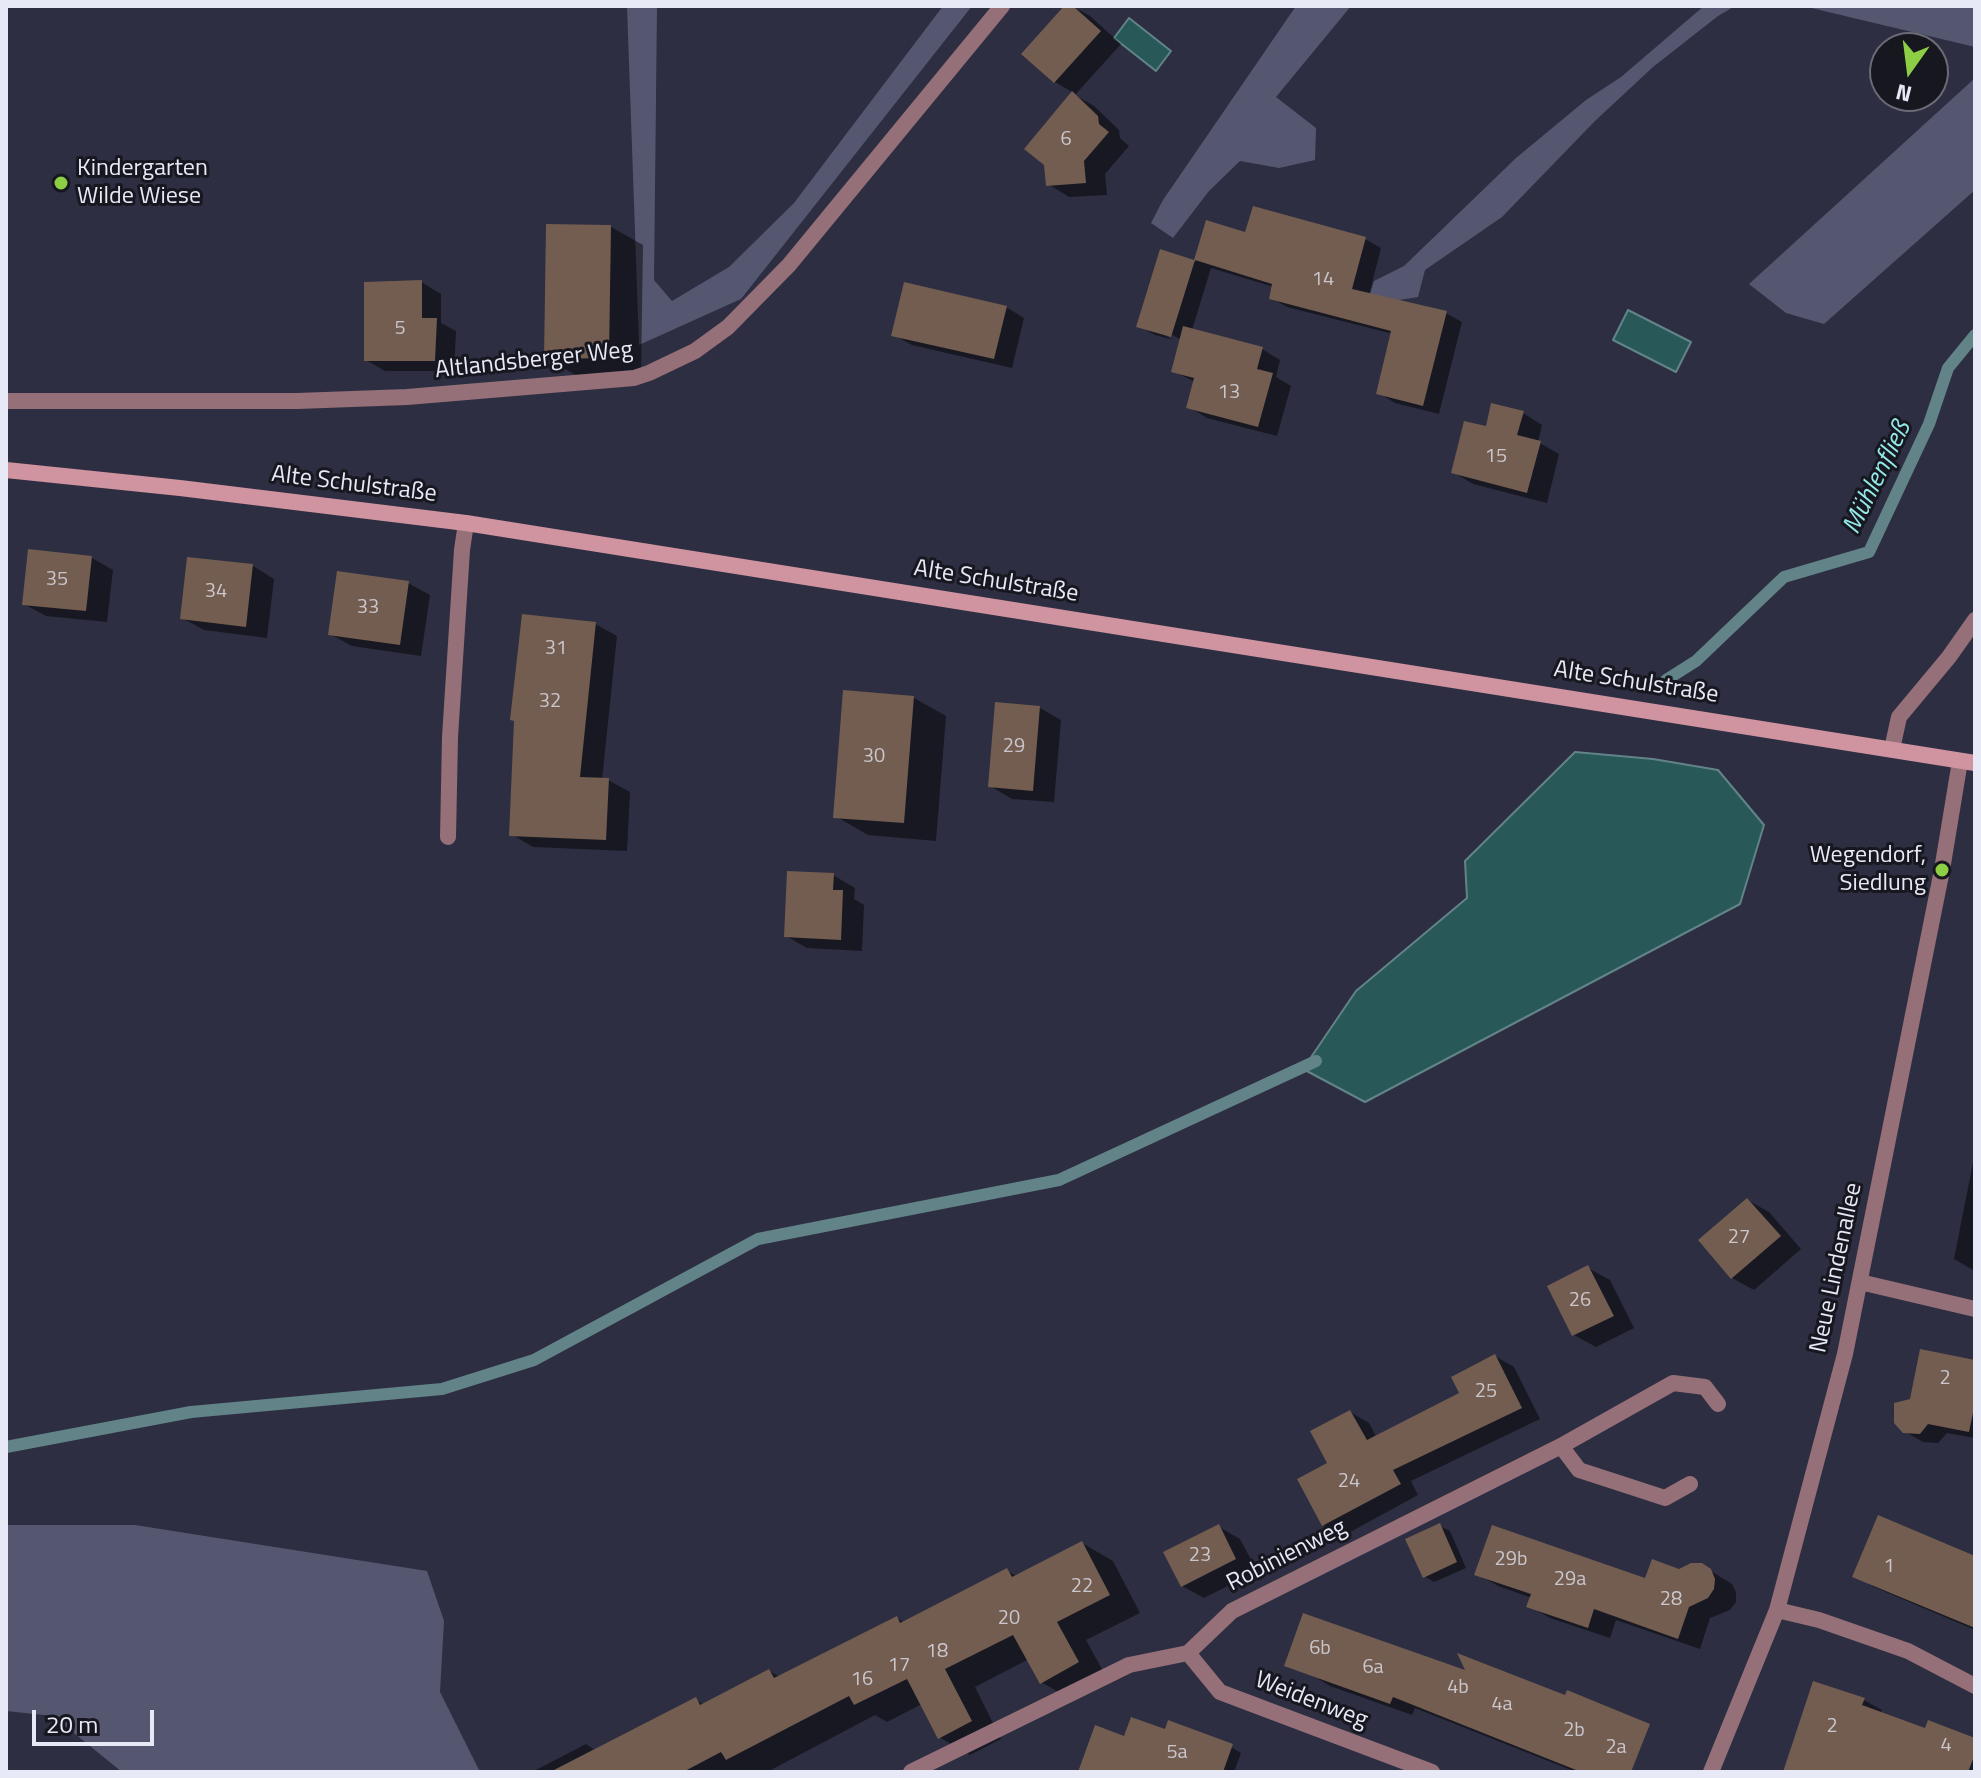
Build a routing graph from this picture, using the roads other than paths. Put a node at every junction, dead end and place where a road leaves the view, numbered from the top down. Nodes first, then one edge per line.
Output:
1 (1002, 6) edge
2 (6, 401) edge
3 (6, 470) edge
4 (466, 523) junction
5 (1975, 620) edge
6 (1892, 749) junction
7 (1968, 762) edge
8 (448, 837) dead end
9 (1860, 1282) junction
10 (1975, 1309) edge
11 (1718, 1404) dead end
12 (1561, 1446) junction
13 (1690, 1484) dead end
14 (1777, 1610) junction
15 (1188, 1653) junction
16 (1975, 1686) edge
17 (911, 1772) edge
18 (1432, 1772) edge
19 (1711, 1772) edge

1 - 2 street, Altlandsberger Weg
3 - 4 street, Alte Schulstraße
4 - 6 street, Alte Schulstraße
4 - 8 street
5 - 6 street
6 - 7 street, Alte Schulstraße
7 - 9 street, Neue Lindenallee
9 - 10 street
9 - 14 street, Neue Lindenallee
11 - 12 street, Robinienweg
12 - 13 street
12 - 15 street, Robinienweg
14 - 16 street
14 - 19 street, Neue Lindenallee
15 - 17 street
15 - 18 street, Weidenweg

